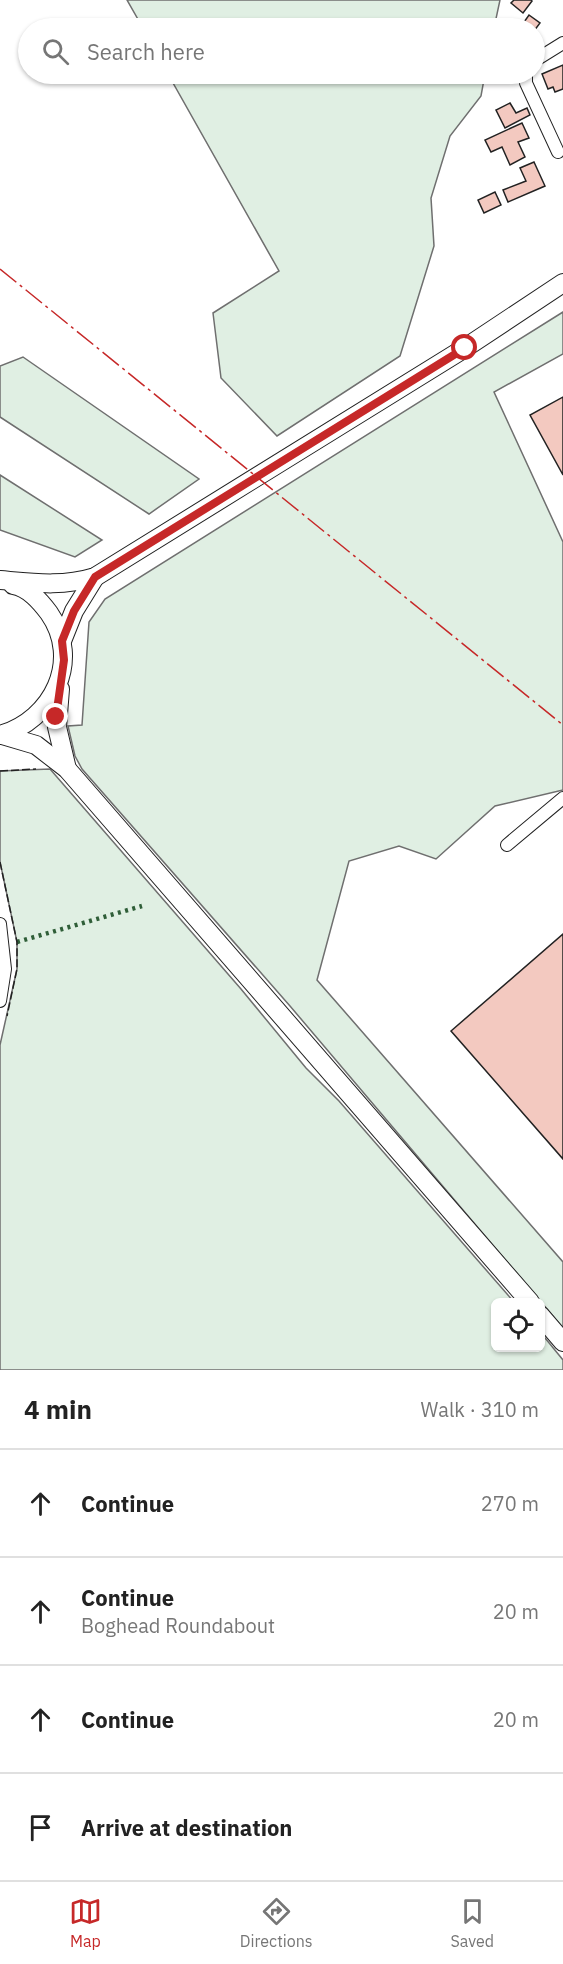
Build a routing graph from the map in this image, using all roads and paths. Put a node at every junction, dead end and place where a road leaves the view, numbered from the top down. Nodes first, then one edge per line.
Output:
1 (563, 43) edge
2 (545, 54) edge
3 (526, 84) edge
4 (558, 152) dead end
5 (563, 283) edge
6 (95, 577) junction
7 (0, 581) edge
8 (62, 641) junction
9 (62, 674) junction
10 (1, 735) edge
11 (67, 769) junction
12 (563, 798) edge
13 (507, 845) dead end
14 (0, 924) edge
15 (0, 1001) edge
16 (527, 1298) edge
17 (545, 1321) edge
18 (563, 1342) edge

1 - 2 street
3 - 4 street
5 - 6 main road
6 - 7 main road
6 - 8 main road
7 - 8 main road
8 - 9 main road
9 - 10 main road
9 - 11 main road
10 - 11 main road
11 - 16 main road
12 - 13 street
14 - 15 street
17 - 18 main road

